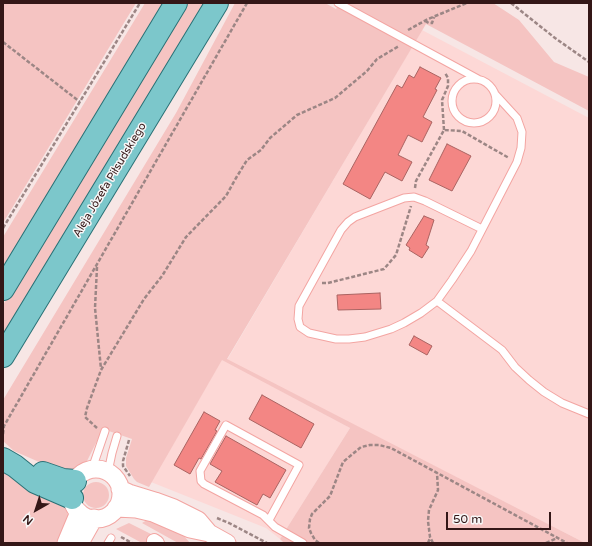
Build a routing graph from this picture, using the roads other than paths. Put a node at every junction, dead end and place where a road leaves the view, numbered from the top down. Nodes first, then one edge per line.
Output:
1 (176, 3) edge
2 (217, 3) edge
3 (338, 3) edge
4 (478, 79) junction
5 (495, 94) junction
6 (482, 229) junction
7 (3, 289) edge
8 (437, 301) junction
9 (3, 356) edge
10 (589, 414) edge
11 (105, 433) road end
12 (117, 436) dead end
13 (9, 462) edge
14 (126, 485) junction
15 (86, 492) junction
16 (116, 508) junction
17 (269, 520) junction
18 (209, 533) junction
19 (66, 543) edge
20 (80, 543) edge
21 (227, 543) edge
22 (303, 543) edge

1 - 7 main road
2 - 9 main road, Aleja Józefa Piłsudskiego
3 - 4 lane
4 - 5 lane
4 - 5 lane
5 - 6 lane
6 - 8 lane
6 - 8 lane
8 - 10 lane
11 - 15 lane
12 - 15 lane
13 - 15 main road
14 - 15 street
14 - 16 street
14 - 18 street
15 - 16 street
15 - 19 street
15 - 20 street
16 - 18 street
17 - 17 lane
17 - 22 lane
18 - 21 street

